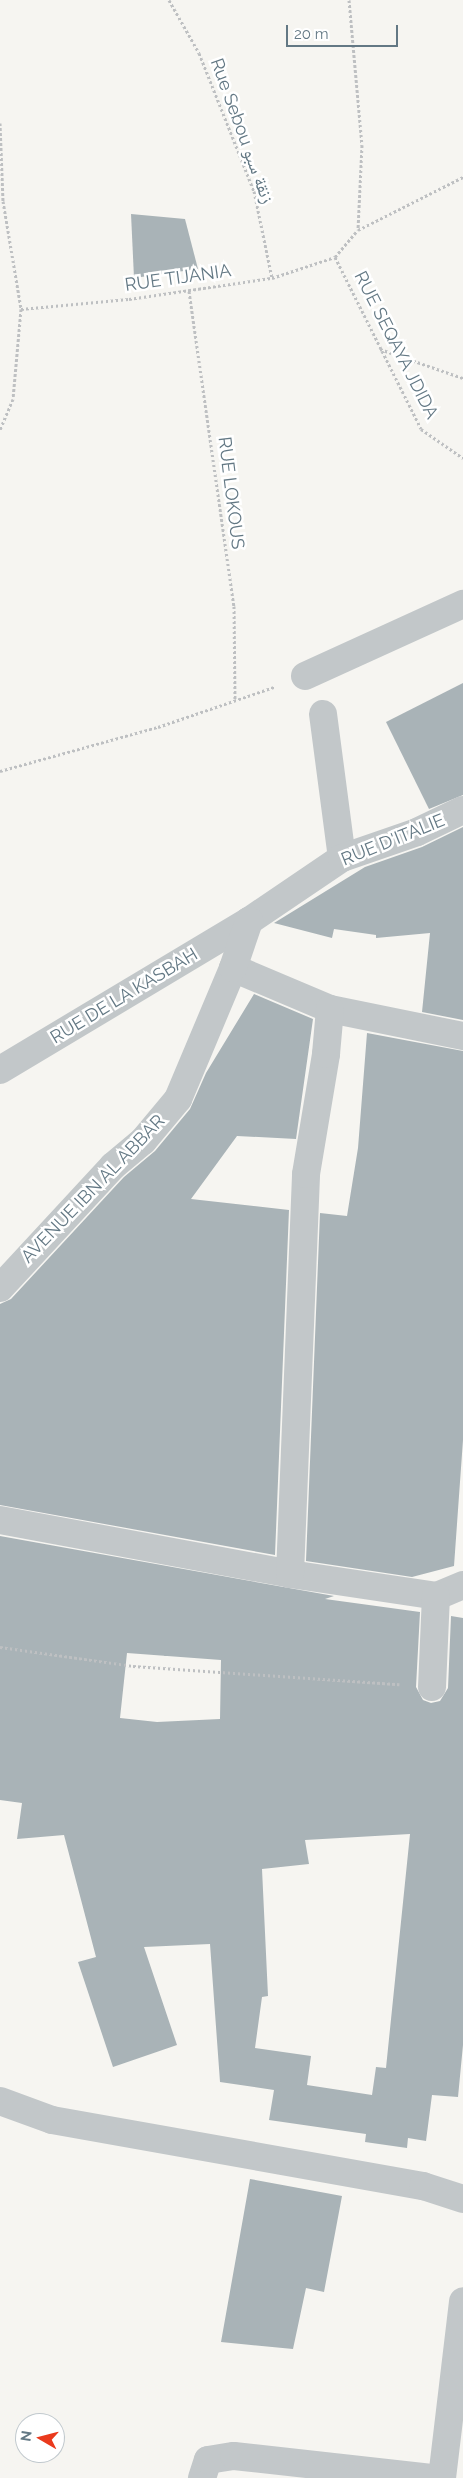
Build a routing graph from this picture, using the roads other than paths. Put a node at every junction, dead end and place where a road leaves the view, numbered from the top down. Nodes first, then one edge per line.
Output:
1 (463, 604) edge
2 (305, 676) road end
3 (323, 714) dead end
4 (463, 810) edge
5 (342, 858) junction
6 (249, 921) junction
7 (233, 968) junction
8 (330, 1009) junction
9 (463, 1036) edge
10 (0, 1070) edge
11 (0, 1288) edge
12 (0, 1520) edge
13 (290, 1574) junction
14 (463, 1585) edge
15 (436, 1596) junction
16 (432, 1686) road end
17 (0, 2101) edge
18 (463, 2199) edge
19 (463, 2301) edge
20 (202, 2478) edge
21 (434, 2478) edge
22 (442, 2478) edge

1 - 2 street
3 - 5 street
4 - 5 street, RUE D'ITALIE
5 - 6 street, RUE D'ITALIE
6 - 7 street, AVENUE IBN AL ABBAR
6 - 10 street, RUE DE LA KASBAH
7 - 8 street
7 - 11 street, AVENUE IBN AL ABBAR
8 - 9 street
8 - 13 street
12 - 13 street
13 - 15 street
14 - 15 street
15 - 16 street
17 - 18 street
19 - 22 street
20 - 21 street

